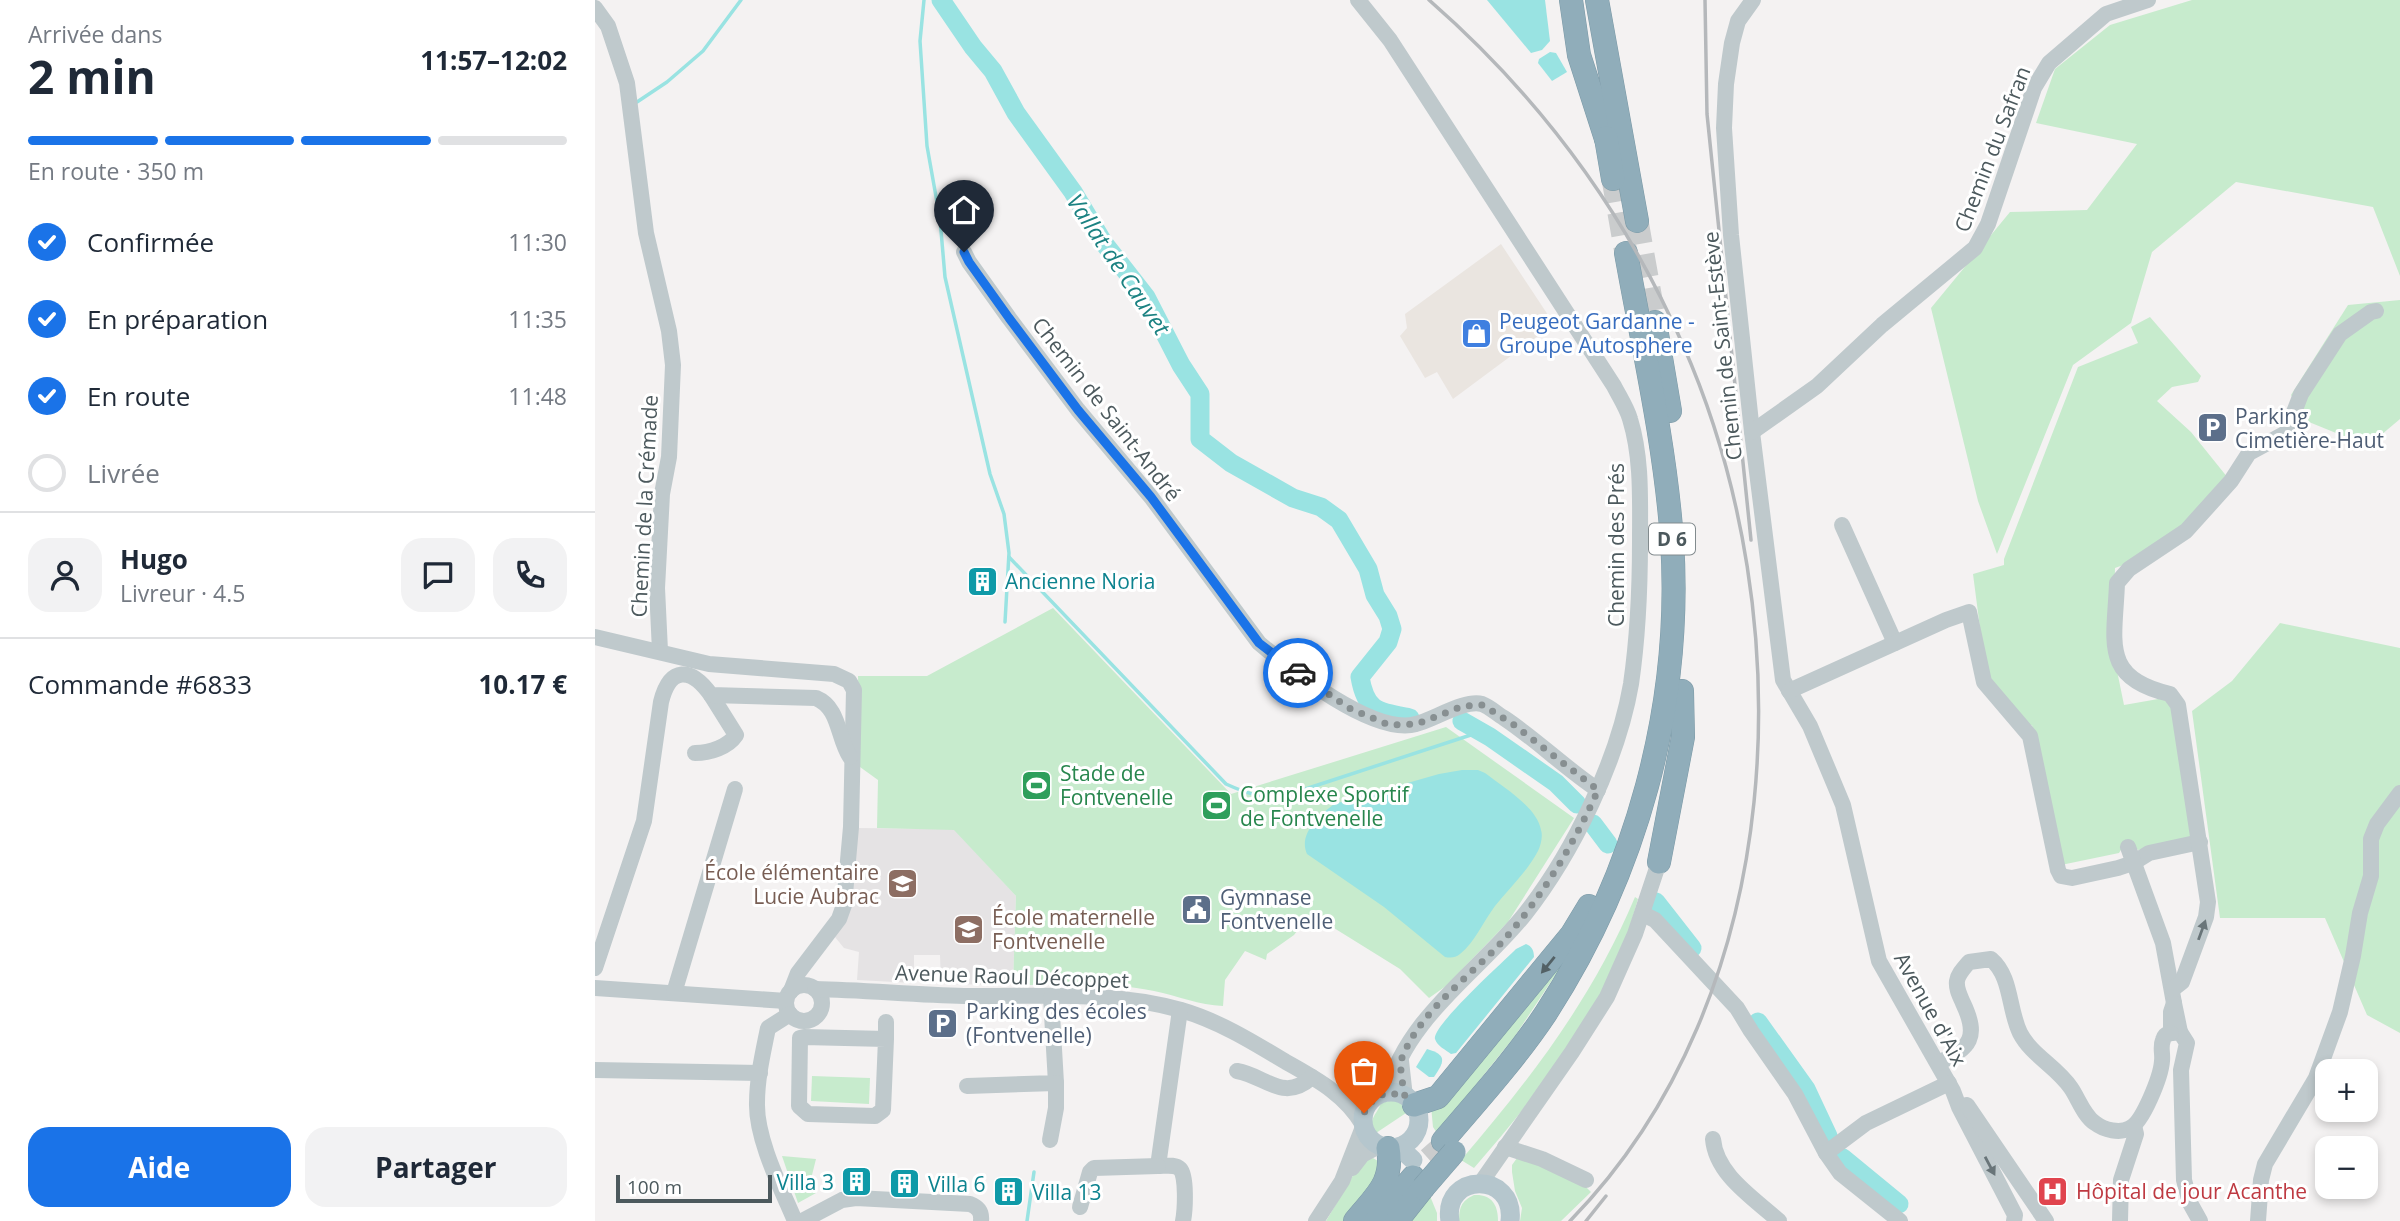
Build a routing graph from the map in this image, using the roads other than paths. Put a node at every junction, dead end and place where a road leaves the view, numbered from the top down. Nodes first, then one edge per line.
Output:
1 (1358, 0) edge
2 (1571, 0) edge
3 (1583, 0) edge
4 (1597, 0) edge
5 (1612, 0) edge
6 (1753, 0) edge
7 (2148, 0) edge
8 (595, 8) edge
9 (1606, 139) junction
10 (1613, 178) tunnel mouth
11 (964, 252) dead end
12 (1626, 253) tunnel mouth
13 (2376, 311) dead end
14 (1655, 322) tunnel mouth
15 (1752, 432) junction
16 (1842, 525) dead end
17 (595, 637) edge
18 (1895, 643) junction
19 (660, 651) junction
20 (1682, 691) junction
21 (1789, 691) junction
22 (711, 695) junction
23 (695, 753) dead end
24 (853, 761) junction
25 (735, 789) dead end
26 (1598, 790) junction
27 (2400, 793) edge
28 (1636, 825) junction
29 (2200, 842) junction
30 (2128, 847) dead end
31 (1659, 862) joint
32 (2133, 863) junction
33 (1643, 914) junction
34 (1665, 933) junction
35 (1635, 934) junction
36 (805, 967) junction
37 (595, 968) edge
38 (595, 988) edge
39 (674, 993) junction
40 (816, 993) junction
41 (1051, 996) junction
42 (2173, 996) junction
43 (789, 1002) junction
44 (1180, 1010) junction
45 (886, 1022) dead end
46 (2175, 1032) junction
47 (886, 1039) junction
48 (1938, 1063) junction
49 (595, 1070) edge
50 (1237, 1071) dead end
51 (760, 1073) junction
52 (1312, 1077) junction
53 (1056, 1083) junction
54 (967, 1086) dead end
55 (1951, 1087) junction
56 (1338, 1093) junction
57 (1396, 1097) junction
58 (1363, 1126) junction
59 (2134, 1126) junction
60 (1713, 1139) dead end
61 (1050, 1140) dead end
62 (1504, 1150) junction
63 (1828, 1151) junction
64 (1421, 1157) junction
65 (1158, 1166) junction
66 (1586, 1180) dead end
67 (1342, 1181) junction
68 (1474, 1184) junction
69 (1504, 1194) junction
70 (1080, 1207) dead end
71 (1450, 1213) edge
72 (795, 1221) edge
73 (802, 1221) edge
74 (981, 1221) edge
75 (1183, 1221) edge
76 (1316, 1221) edge
77 (1355, 1221) edge
78 (1376, 1221) edge
79 (1397, 1221) edge
80 (1510, 1221) edge
81 (1779, 1221) edge
82 (1900, 1221) edge
83 (2014, 1221) edge
84 (2046, 1221) edge
85 (2120, 1221) edge
86 (2200, 1221) edge
87 (2258, 1221) edge

1 - 26 street, Chemin des Prés
2 - 9 highway
3 - 9 highway
4 - 5 highway
6 - 15 street, Chemin de Saint-Estève
7 - 15 street, Chemin du Safran
8 - 19 street, Chemin de la Crémade
9 - 10 highway
11 - 26 street, Chemin de Saint-André
12 - 28 highway, D 6
13 - 29 street
14 - 20 highway, D 6
15 - 21 street, Chemin de Saint-Estève
16 - 18 street
17 - 19 street
18 - 21 street
18 - 32 street
19 - 24 street
20 - 31 highway
20 - 64 highway, D 6
21 - 48 street, Avenue d'Aix
22 - 23 street
22 - 24 street
22 - 37 street
24 - 36 street
25 - 39 street
26 - 57 street, Chemin des Prés
27 - 87 street
28 -> 57 highway
28 - 64 highway, D 6
29 - 32 street
42 -> 29 street
30 - 32 street
31 - 33 street
32 - 42 street
33 - 34 street
33 - 35 street
34 - 35 street
34 - 63 street
35 - 62 street
36 - 40 street
36 - 43 street
38 - 39 street
39 - 43 street
40 - 41 street, Avenue Raoul Décoppet
40 - 43 street
40 - 43 street
41 - 44 street, Avenue Raoul Décoppet
41 - 53 street
42 - 46 street
43 - 51 street
44 - 52 street, Avenue Raoul Décoppet
44 - 65 street
45 - 47 street
46 - 59 street
46 - 86 street
47 - 47 street
48 - 55 street, Avenue d'Aix
48 - 59 street
49 - 51 street
50 - 52 street
51 - 72 street
52 - 56 street, Avenue Raoul Décoppet
53 - 54 street
53 - 61 street
55 - 63 street
55 -> 83 street, Avenue d'Aix
55 - 84 street
56 - 57 street, Avenue Raoul Décoppet
56 - 58 street, Avenue Raoul Décoppet
57 - 58 main road
57 - 64 main road
58 - 64 main road
58 - 67 street
59 - 85 street
60 - 81 street
62 - 66 street
62 - 68 street
62 - 69 street
63 - 82 street
64 - 67 street
64 - 68 main road
64 - 71 main road
64 - 77 highway
64 - 78 highway, D 6
64 - 79 highway, D 6
65 - 70 street
65 - 75 street
67 - 76 street
68 - 69 main road
68 - 71 main road
69 - 80 main road
73 - 74 street

